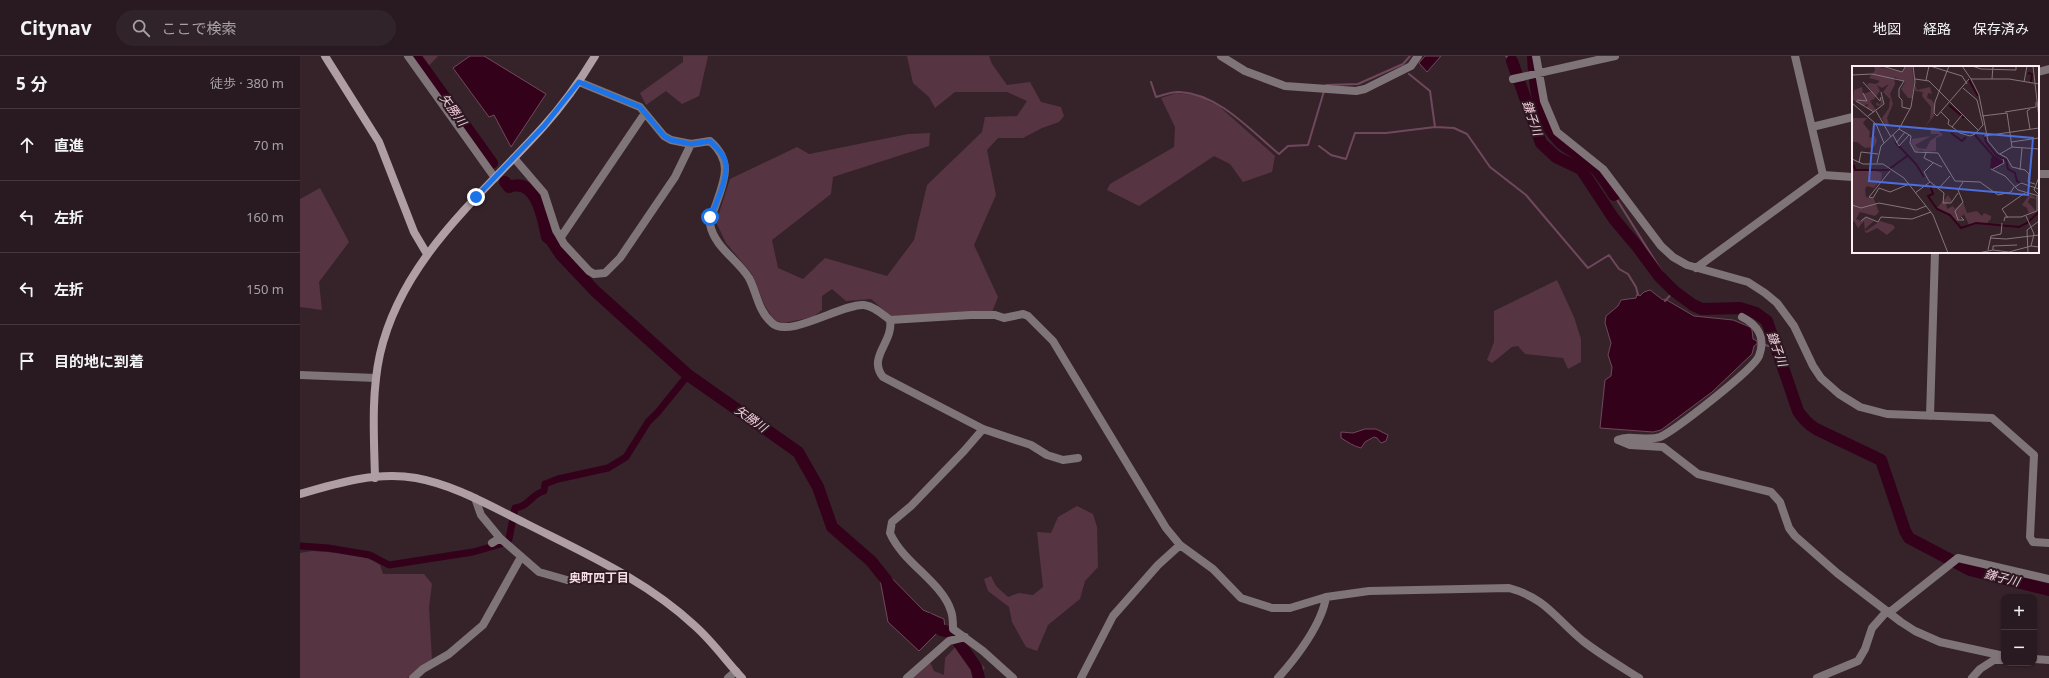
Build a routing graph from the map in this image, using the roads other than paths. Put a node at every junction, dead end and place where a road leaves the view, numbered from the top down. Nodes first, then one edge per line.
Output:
1 (325, 56) edge
2 (408, 56) edge
3 (595, 56) edge
4 (1221, 56) edge
5 (1418, 56) edge
6 (1536, 56) edge
7 (1615, 56) edge
8 (1795, 56) edge
9 (2049, 69) edge
10 (2039, 72) edge
11 (1538, 75) junction
12 (1513, 79) dead end
13 (579, 82) junction
14 (645, 113) junction
15 (1852, 117) edge
16 (1812, 127) junction
17 (691, 144) junction
18 (514, 158) junction
19 (1823, 176) junction
20 (1852, 176) edge
21 (494, 178) junction
22 (561, 237) junction
23 (1936, 253) edge
24 (427, 254) junction
25 (1696, 268) junction
26 (1742, 317) dead end
27 (890, 320) junction
28 (300, 374) edge
29 (376, 378) junction
30 (1930, 416) junction
31 (982, 429) junction
32 (1078, 458) dead end
33 (375, 478) junction
34 (300, 494) edge
35 (475, 498) junction
36 (500, 538) junction
37 (492, 543) dead end
38 (2049, 543) edge
39 (1180, 545) junction
40 (521, 557) junction
41 (2049, 579) edge
42 (567, 580) dead end
43 (1326, 597) junction
44 (1889, 612) junction
45 (965, 637) junction
46 (2001, 655) edge
47 (2037, 659) edge
48 (2001, 660) edge
49 (2049, 660) edge
50 (736, 671) junction
51 (413, 678) edge
52 (728, 678) edge
53 (742, 678) edge
54 (907, 678) edge
55 (1013, 678) edge
56 (1081, 678) edge
57 (1278, 678) edge
58 (1639, 678) edge
59 (1817, 678) edge
60 (1972, 678) edge

1 - 24 street
2 - 21 street
3 - 13 street
4 - 5 street
6 - 11 street
7 - 11 street
8 - 16 street
9 - 10 street
11 - 12 street
11 - 25 street
13 - 14 street
13 - 18 street
14 - 17 street
14 - 22 street
15 - 16 street
16 - 19 street
17 - 22 street
17 - 27 street
18 - 21 street
18 - 22 street
19 - 20 street
19 - 25 street
21 - 24 street
23 - 30 street
24 - 29 street
25 - 30 street
26 - 44 street
27 - 31 street
27 - 39 street
28 - 29 street
29 - 33 street
30 - 38 street
31 - 32 street
31 - 45 street
33 - 34 street
33 - 35 street
35 - 36 street
35 - 50 street
36 - 37 street
36 - 40 street
39 - 43 street
39 - 56 street
40 - 42 street
40 - 51 street
41 - 44 street
43 - 57 street
43 - 58 street
44 - 46 street
44 - 59 street
45 - 54 street
45 - 55 street
47 - 49 street
48 - 60 street
50 - 52 street
50 - 53 street

